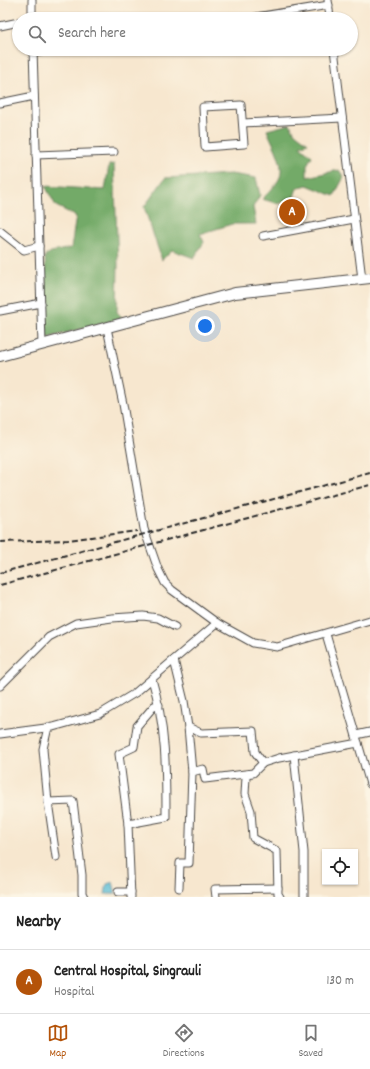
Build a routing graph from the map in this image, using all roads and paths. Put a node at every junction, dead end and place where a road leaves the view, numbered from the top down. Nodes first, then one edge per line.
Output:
1 (32, 0) edge
2 (328, 3) edge
3 (32, 12) edge
4 (281, 12) edge
5 (12, 23) edge
6 (0, 26) edge
7 (33, 56) edge
8 (335, 56) edge
9 (34, 96) junction
10 (0, 103) edge
11 (342, 118) junction
12 (242, 123) junction
13 (114, 152) dead end
14 (36, 155) junction
15 (354, 219) junction
16 (0, 231) edge
17 (263, 236) dead end
18 (39, 246) junction
19 (366, 278) edge
20 (41, 303) junction
21 (0, 311) edge
22 (107, 328) junction
23 (42, 345) junction
24 (0, 356) edge
25 (370, 620) edge
26 (217, 623) junction
27 (174, 627) dead end
28 (326, 634) junction
29 (174, 660) junction
30 (152, 679) junction
31 (0, 686) edge
32 (159, 704) junction
33 (48, 727) junction
34 (188, 727) junction
35 (370, 732) edge
36 (0, 734) edge
37 (356, 735) junction
38 (358, 742) junction
39 (294, 755) junction
40 (264, 763) junction
41 (192, 772) junction
42 (246, 777) dead end
43 (370, 784) edge
44 (48, 802) junction
45 (128, 824) junction
46 (56, 857) dead end
47 (179, 888) dead end
48 (278, 888) junction
49 (118, 892) dead end
50 (131, 894) edge
51 (84, 897) edge
52 (216, 897) edge
53 (280, 897) edge
54 (304, 897) edge

1 - 3 street
2 - 4 street
5 - 6 street
7 - 9 street
8 - 11 street
9 - 10 street
9 - 14 street
11 - 12 street
11 - 15 street
12 - 12 street
13 - 14 street
14 - 18 street
15 - 17 street
15 - 19 street
16 - 18 street
18 - 20 street
19 - 22 main road
20 - 21 street
20 - 23 street
22 - 23 main road
22 - 26 street
23 - 24 main road
25 - 28 street
26 - 28 street
26 - 29 street
27 - 31 street
28 - 37 street
29 - 30 street
29 - 34 street
30 - 32 street
30 - 33 street
32 - 45 street
32 - 45 street
33 - 36 street
33 - 44 street
34 - 40 street
34 - 41 street
35 - 37 street
37 - 38 street
38 - 39 street
38 - 43 street
39 - 40 street
39 - 54 street
40 - 41 street
41 - 47 street
42 - 48 street
44 - 46 street
44 - 51 street
45 - 50 street
48 - 52 street
48 - 53 street
49 - 50 street

